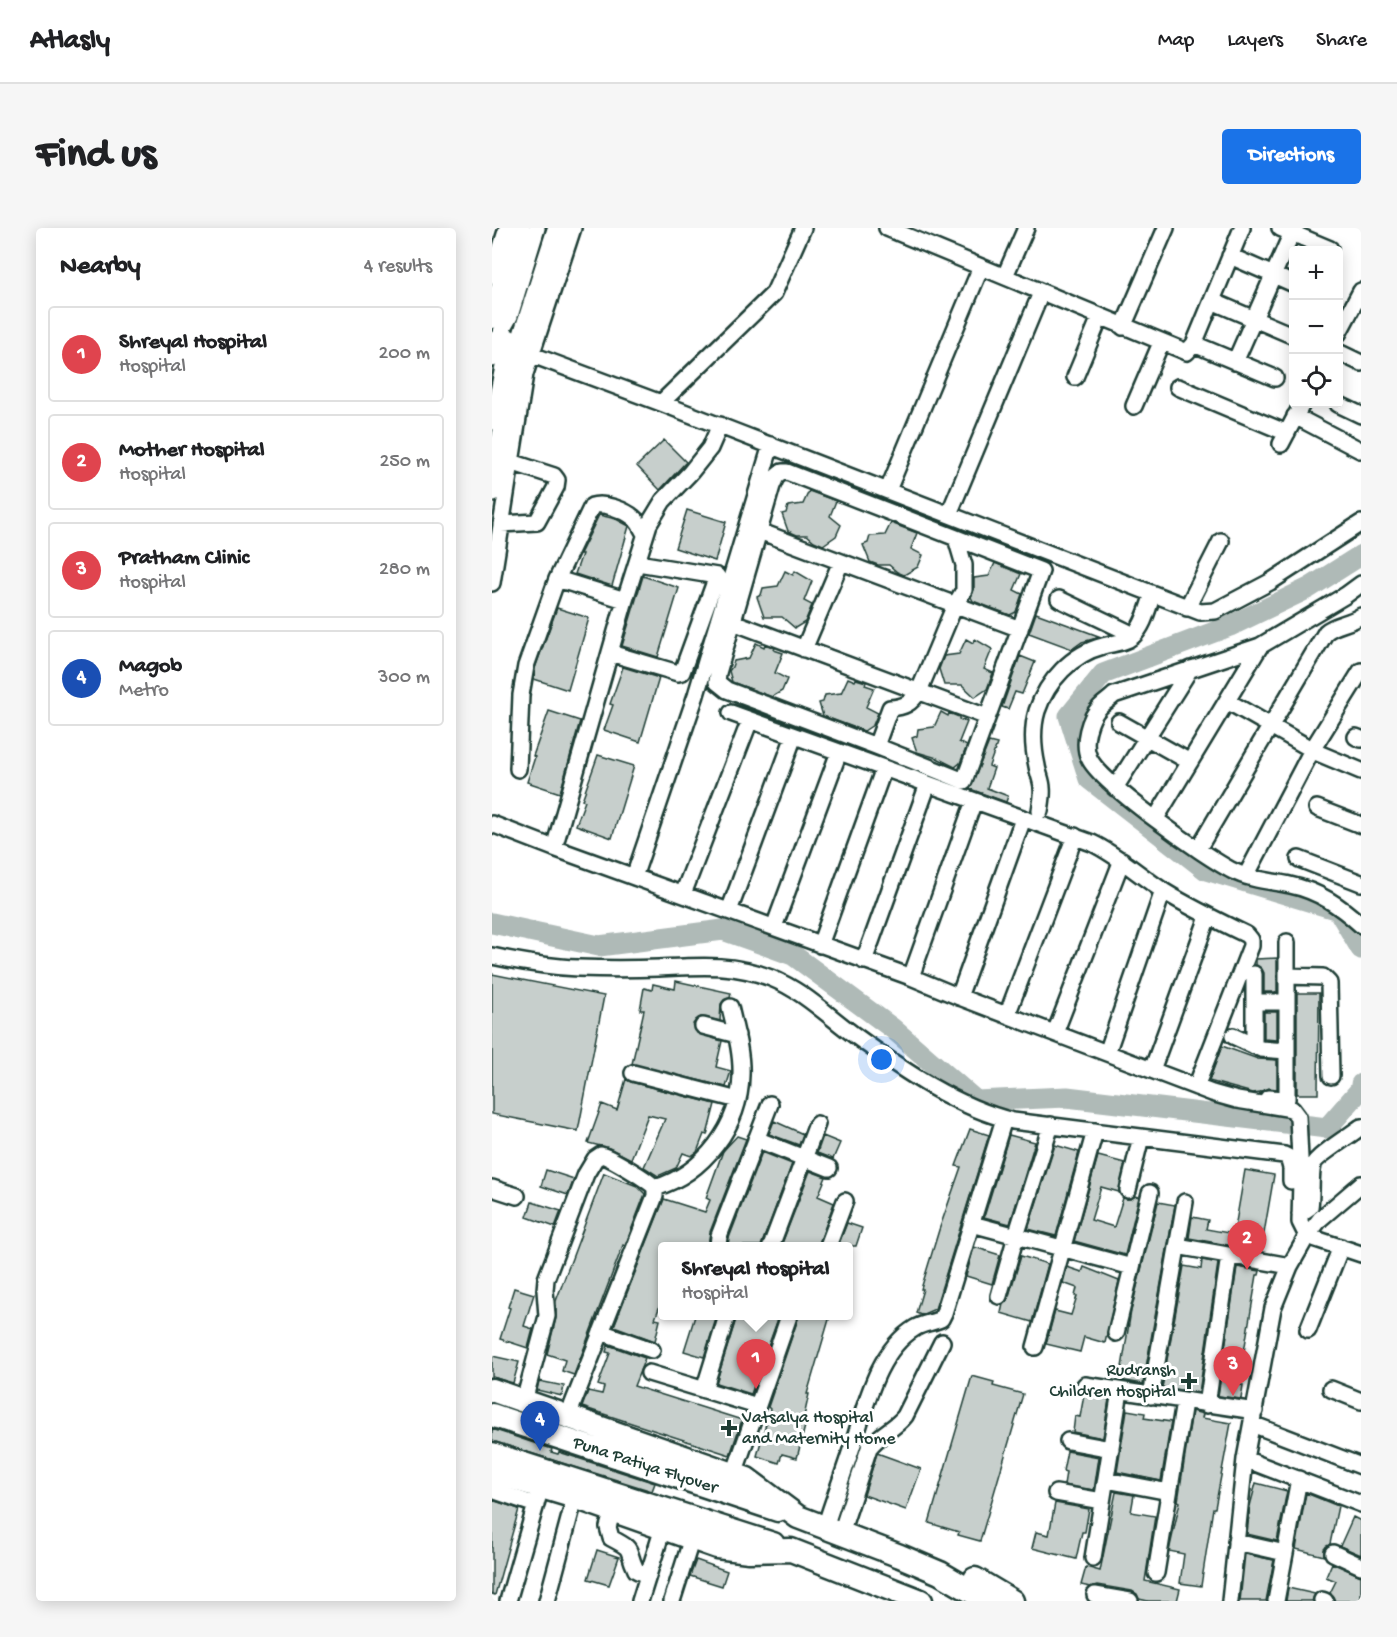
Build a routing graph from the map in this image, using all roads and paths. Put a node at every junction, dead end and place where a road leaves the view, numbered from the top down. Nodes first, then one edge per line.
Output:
1 (507, 228) edge
2 (520, 228) edge
3 (537, 228) edge
4 (558, 228) edge
5 (573, 228) edge
6 (803, 228) edge
7 (887, 228) edge
8 (1026, 228) edge
9 (1166, 228) edge
10 (1242, 228) edge
11 (1288, 230) edge
12 (1323, 246) edge
13 (1230, 256) junction
14 (981, 267) junction
15 (1273, 275) junction
16 (492, 276) edge
17 (1005, 276) junction
18 (1289, 282) edge
19 (1041, 293) junction
20 (1212, 301) junction
21 (1359, 301) edge
22 (501, 317) edge
23 (1100, 317) junction
24 (1254, 319) junction
25 (1343, 326) edge
26 (1123, 327) junction
27 (1289, 334) edge
28 (1161, 343) junction
29 (1194, 344) junction
30 (509, 346) edge
31 (1342, 354) edge
32 (492, 359) edge
33 (1235, 362) junction
34 (1361, 363) edge
35 (1075, 377) dead end
36 (1275, 378) dead end
37 (1178, 387) dead end
38 (661, 403) junction
39 (1134, 406) dead end
40 (1343, 406) edge
41 (1298, 410) edge
42 (1361, 415) edge
43 (492, 422) edge
44 (720, 425) junction
45 (771, 445) junction
46 (1360, 450) edge
47 (511, 462) junction
48 (888, 490) junction
49 (492, 491) edge
50 (949, 514) junction
51 (757, 523) junction
52 (1361, 523) edge
53 (501, 524) junction
54 (645, 534) junction
55 (956, 538) junction
56 (1221, 541) dead end
57 (841, 562) junction
58 (638, 563) junction
59 (724, 578) junction
60 (557, 579) junction
61 (492, 583) edge
62 (1361, 584) edge
63 (1153, 594) junction
64 (1059, 599) dead end
65 (625, 600) junction
66 (955, 605) junction
67 (1187, 608) junction
68 (1361, 616) edge
69 (733, 622) junction
70 (1020, 630) junction
71 (1134, 635) junction
72 (1260, 646) junction
73 (804, 649) junction
74 (610, 653) junction
75 (1190, 669) junction
76 (1361, 671) edge
77 (919, 692) junction
78 (1227, 701) junction
79 (732, 713) dead end
80 (987, 717) junction
81 (750, 720) junction
82 (1119, 722) dead end
83 (1270, 726) junction
84 (794, 736) junction
85 (1146, 738) junction
86 (876, 746) junction
87 (1312, 750) junction
88 (839, 752) junction
89 (1190, 762) junction
90 (884, 768) junction
91 (518, 769) dead end
92 (1361, 771) edge
93 (928, 784) junction
94 (1115, 788) junction
95 (974, 801) junction
96 (1317, 808) dead end
97 (1040, 811) dead end
98 (1156, 818) junction
99 (1023, 819) junction
100 (492, 824) edge
101 (1361, 825) edge
102 (1075, 836) junction
103 (554, 848) junction
104 (1198, 849) junction
105 (1299, 859) dead end
106 (1122, 860) junction
107 (1246, 876) junction
108 (634, 877) junction
109 (1361, 883) edge
110 (1163, 891) junction
111 (683, 894) junction
112 (729, 911) junction
113 (1208, 917) junction
114 (1361, 925) edge
115 (774, 927) junction
116 (1287, 942) dead end
117 (820, 945) junction
118 (492, 956) edge
119 (864, 961) junction
120 (1254, 974) dead end
121 (1287, 976) junction
122 (911, 977) junction
123 (959, 997) junction
124 (1254, 1002) junction
125 (1287, 1002) junction
126 (730, 1007) dead end
127 (1007, 1015) junction
128 (703, 1026) dead end
129 (1055, 1033) junction
130 (736, 1035) junction
131 (1233, 1036) dead end
132 (1254, 1046) junction
133 (1287, 1051) junction
134 (1107, 1053) junction
135 (1152, 1070) junction
136 (633, 1073) dead end
137 (1331, 1076) dead end
138 (1196, 1087) junction
139 (1234, 1099) junction
140 (738, 1100) junction
141 (770, 1104) dead end
142 (1004, 1119) junction
143 (817, 1124) dead end
144 (1051, 1125) junction
145 (1361, 1127) edge
146 (1095, 1131) junction
147 (1141, 1137) junction
148 (756, 1139) junction
149 (805, 1158) junction
150 (829, 1168) dead end
151 (1361, 1184) edge
152 (492, 1188) edge
153 (655, 1188) junction
154 (1128, 1190) dead end
155 (1150, 1193) dead end
156 (517, 1196) dead end
157 (845, 1201) dead end
158 (1185, 1202) dead end
159 (1301, 1211) junction
160 (972, 1224) junction
161 (1016, 1236) junction
162 (1307, 1236) junction
163 (718, 1242) edge
164 (773, 1242) edge
165 (830, 1242) edge
166 (1177, 1246) junction
167 (1341, 1247) junction
168 (1063, 1249) junction
169 (1361, 1254) edge
170 (1229, 1256) junction
171 (1290, 1266) junction
172 (1132, 1268) junction
173 (999, 1296) dead end
174 (726, 1320) edge
175 (788, 1320) edge
176 (1308, 1330) dead end
177 (601, 1332) junction
178 (1116, 1333) dead end
179 (942, 1342) dead end
180 (1035, 1347) dead end
181 (652, 1350) dead end
182 (649, 1373) dead end
183 (1085, 1385) dead end
184 (1330, 1389) dead end
185 (492, 1390) edge
186 (704, 1390) junction
187 (1120, 1391) junction
188 (1151, 1396) junction
189 (524, 1401) junction
190 (1361, 1401) edge
191 (1184, 1402) junction
192 (758, 1406) junction
193 (1207, 1406) junction
194 (492, 1415) edge
195 (568, 1416) junction
196 (1254, 1418) junction
197 (1068, 1441) dead end
198 (1111, 1449) junction
199 (492, 1454) edge
200 (1245, 1459) junction
201 (1361, 1466) edge
202 (492, 1472) edge
203 (1299, 1479) junction
204 (1106, 1480) junction
205 (734, 1485) junction
206 (492, 1490) edge
207 (1056, 1492) dead end
208 (1169, 1492) junction
209 (538, 1496) junction
210 (575, 1497) junction
211 (1102, 1501) junction
212 (1361, 1504) edge
213 (613, 1510) junction
214 (663, 1528) junction
215 (833, 1530) junction
216 (692, 1538) junction
217 (1236, 1542) junction
218 (791, 1550) junction
219 (1285, 1553) junction
220 (1333, 1553) dead end
221 (900, 1556) junction
222 (1093, 1558) dead end
223 (1361, 1566) edge
224 (1156, 1573) dead end
225 (648, 1576) junction
226 (888, 1594) edge
227 (1095, 1595) dead end
228 (508, 1601) edge
229 (548, 1601) edge
230 (640, 1601) edge
231 (672, 1601) edge
232 (921, 1601) edge
233 (988, 1601) edge
234 (1012, 1601) edge
235 (1130, 1601) edge
236 (1230, 1601) edge
237 (1276, 1601) edge

1 - 16 street
2 - 22 main road
3 - 22 street
4 - 30 main road
5 - 30 street
6 - 38 street
7 - 14 street
8 - 17 street
9 - 26 street
10 - 13 street
11 - 12 street
11 - 15 street
13 - 15 street
13 - 20 street
14 - 17 street
14 - 48 street
15 - 18 street
15 - 24 street
17 - 19 street
19 - 23 street
19 - 50 street
20 - 24 street
20 - 29 street
21 - 25 street
22 - 30 street
23 - 26 street
23 - 35 street
24 - 27 street
24 - 33 street
26 - 28 street
28 - 29 street
28 - 39 street
29 - 33 street
30 - 32 street
30 - 38 street
30 - 43 street
30 - 47 street
30 - 49 main road
31 - 34 street
33 - 36 street
37 - 41 street
38 - 44 street
40 - 42 street
41 - 46 street
44 - 45 street
44 - 54 street
45 - 48 street
45 - 51 street
47 - 53 street
47 - 53 street
48 - 50 street
50 - 63 street
51 - 55 street
51 - 57 street
51 - 59 street
51 - 69 street
52 - 67 street
53 - 61 street
54 - 58 street
54 - 60 street
55 - 66 street
55 - 70 street
56 - 67 street
57 - 66 street
57 - 73 street
58 - 59 street
58 - 65 street
59 - 74 street
59 - 108 street
60 - 65 street
60 - 91 street
62 - 72 street
63 - 67 street
63 - 71 street
64 - 71 street
65 - 74 street
66 - 70 street
66 - 77 street
68 - 83 street
69 - 73 street
69 - 86 street
70 - 80 street
71 - 97 street
72 - 75 street
72 - 78 street
73 - 77 street
74 - 103 street
75 - 85 street
75 - 94 street
76 - 87 street
77 - 80 street
77 - 86 street
78 - 83 street
78 - 89 street
79 - 81 street
80 - 86 street
81 - 84 street
81 - 111 street
82 - 85 street
83 - 87 street
83 - 104 street
84 - 88 street
84 - 112 street
85 - 89 street
85 - 94 street
87 - 92 street
87 - 107 street
88 - 90 street
88 - 115 street
89 - 98 street
90 - 93 street
90 - 117 street
93 - 95 street
93 - 119 street
94 - 98 street
95 - 99 street
95 - 122 street
96 - 101 street
98 - 104 street
99 - 102 street
99 - 123 street
100 - 103 street
102 - 106 street
102 - 127 street
103 - 108 street
104 - 107 street
105 - 109 street
106 - 110 street
106 - 129 street
107 - 114 street
108 - 111 street
110 - 113 street
110 - 134 street
111 - 112 street
112 - 115 street
113 - 135 street
113 - 138 street
115 - 117 street
116 - 121 street
117 - 119 street
118 - 142 street
119 - 122 street
120 - 124 street
121 - 125 street
121 - 137 street
122 - 123 street
123 - 127 street
124 - 125 street
124 - 132 street
125 - 133 street
126 - 130 street
127 - 129 street
128 - 130 street
129 - 134 street
130 - 140 street
131 - 132 street
132 - 133 street
133 - 139 street
134 - 135 street
135 - 138 street
136 - 140 street
138 - 139 street
139 - 159 street
140 - 153 street
141 - 148 street
142 - 144 street
142 - 160 street
143 - 149 street
144 - 146 street
144 - 161 street
145 - 159 street
146 - 147 street
146 - 168 street
147 - 154 street
147 - 159 street
148 - 149 street
148 - 163 street
149 - 150 street
149 - 164 street
151 - 162 street
152 - 156 street
153 - 177 street
153 - 189 street
155 - 172 street
157 - 165 street
158 - 166 street
159 - 162 street
160 - 161 street
160 - 215 street
161 - 168 street
161 - 173 street
162 - 167 street
162 - 171 street
166 - 170 street
166 - 188 street
167 - 169 street
167 - 176 street
168 - 172 street
168 - 180 street
170 - 171 street
170 - 193 street
171 - 196 street
172 - 178 street
174 - 186 street
175 - 192 street
177 - 181 street
177 - 195 street
179 - 215 street
182 - 186 street
183 - 187 street
184 - 190 street
185 - 189 highway
186 - 192 street
187 - 188 street
187 - 198 street
188 - 191 street
189 - 195 highway
191 - 193 street
191 - 208 street
192 - 205 street
193 - 196 street
194 - 205 highway, Puna Patiya Flyover
195 - 205 highway
196 - 200 street
196 - 201 street
197 - 198 street
198 - 204 street
199 - 218 highway, Puna Patiya Flyover
200 - 203 street
200 - 217 street
202 - 209 highway
203 - 212 street
203 - 219 street
204 - 208 street
204 - 211 street
205 - 215 highway, Puna Patiya Flyover
206 - 209 street
207 - 211 street
208 - 224 street
209 - 210 highway
209 - 228 street
210 - 213 highway
210 - 229 street
211 - 222 street
213 - 214 highway
213 - 225 street
214 - 216 highway
214 - 225 street
215 - 221 highway, Puna Patiya Flyover
216 - 218 highway
216 - 231 street
217 - 219 street
217 - 236 street
218 - 226 highway, Puna Patiya Flyover
219 - 237 street
220 - 223 street
221 - 233 highway
221 - 234 highway
225 - 230 street
226 - 232 highway, Puna Patiya Flyover
227 - 235 street

